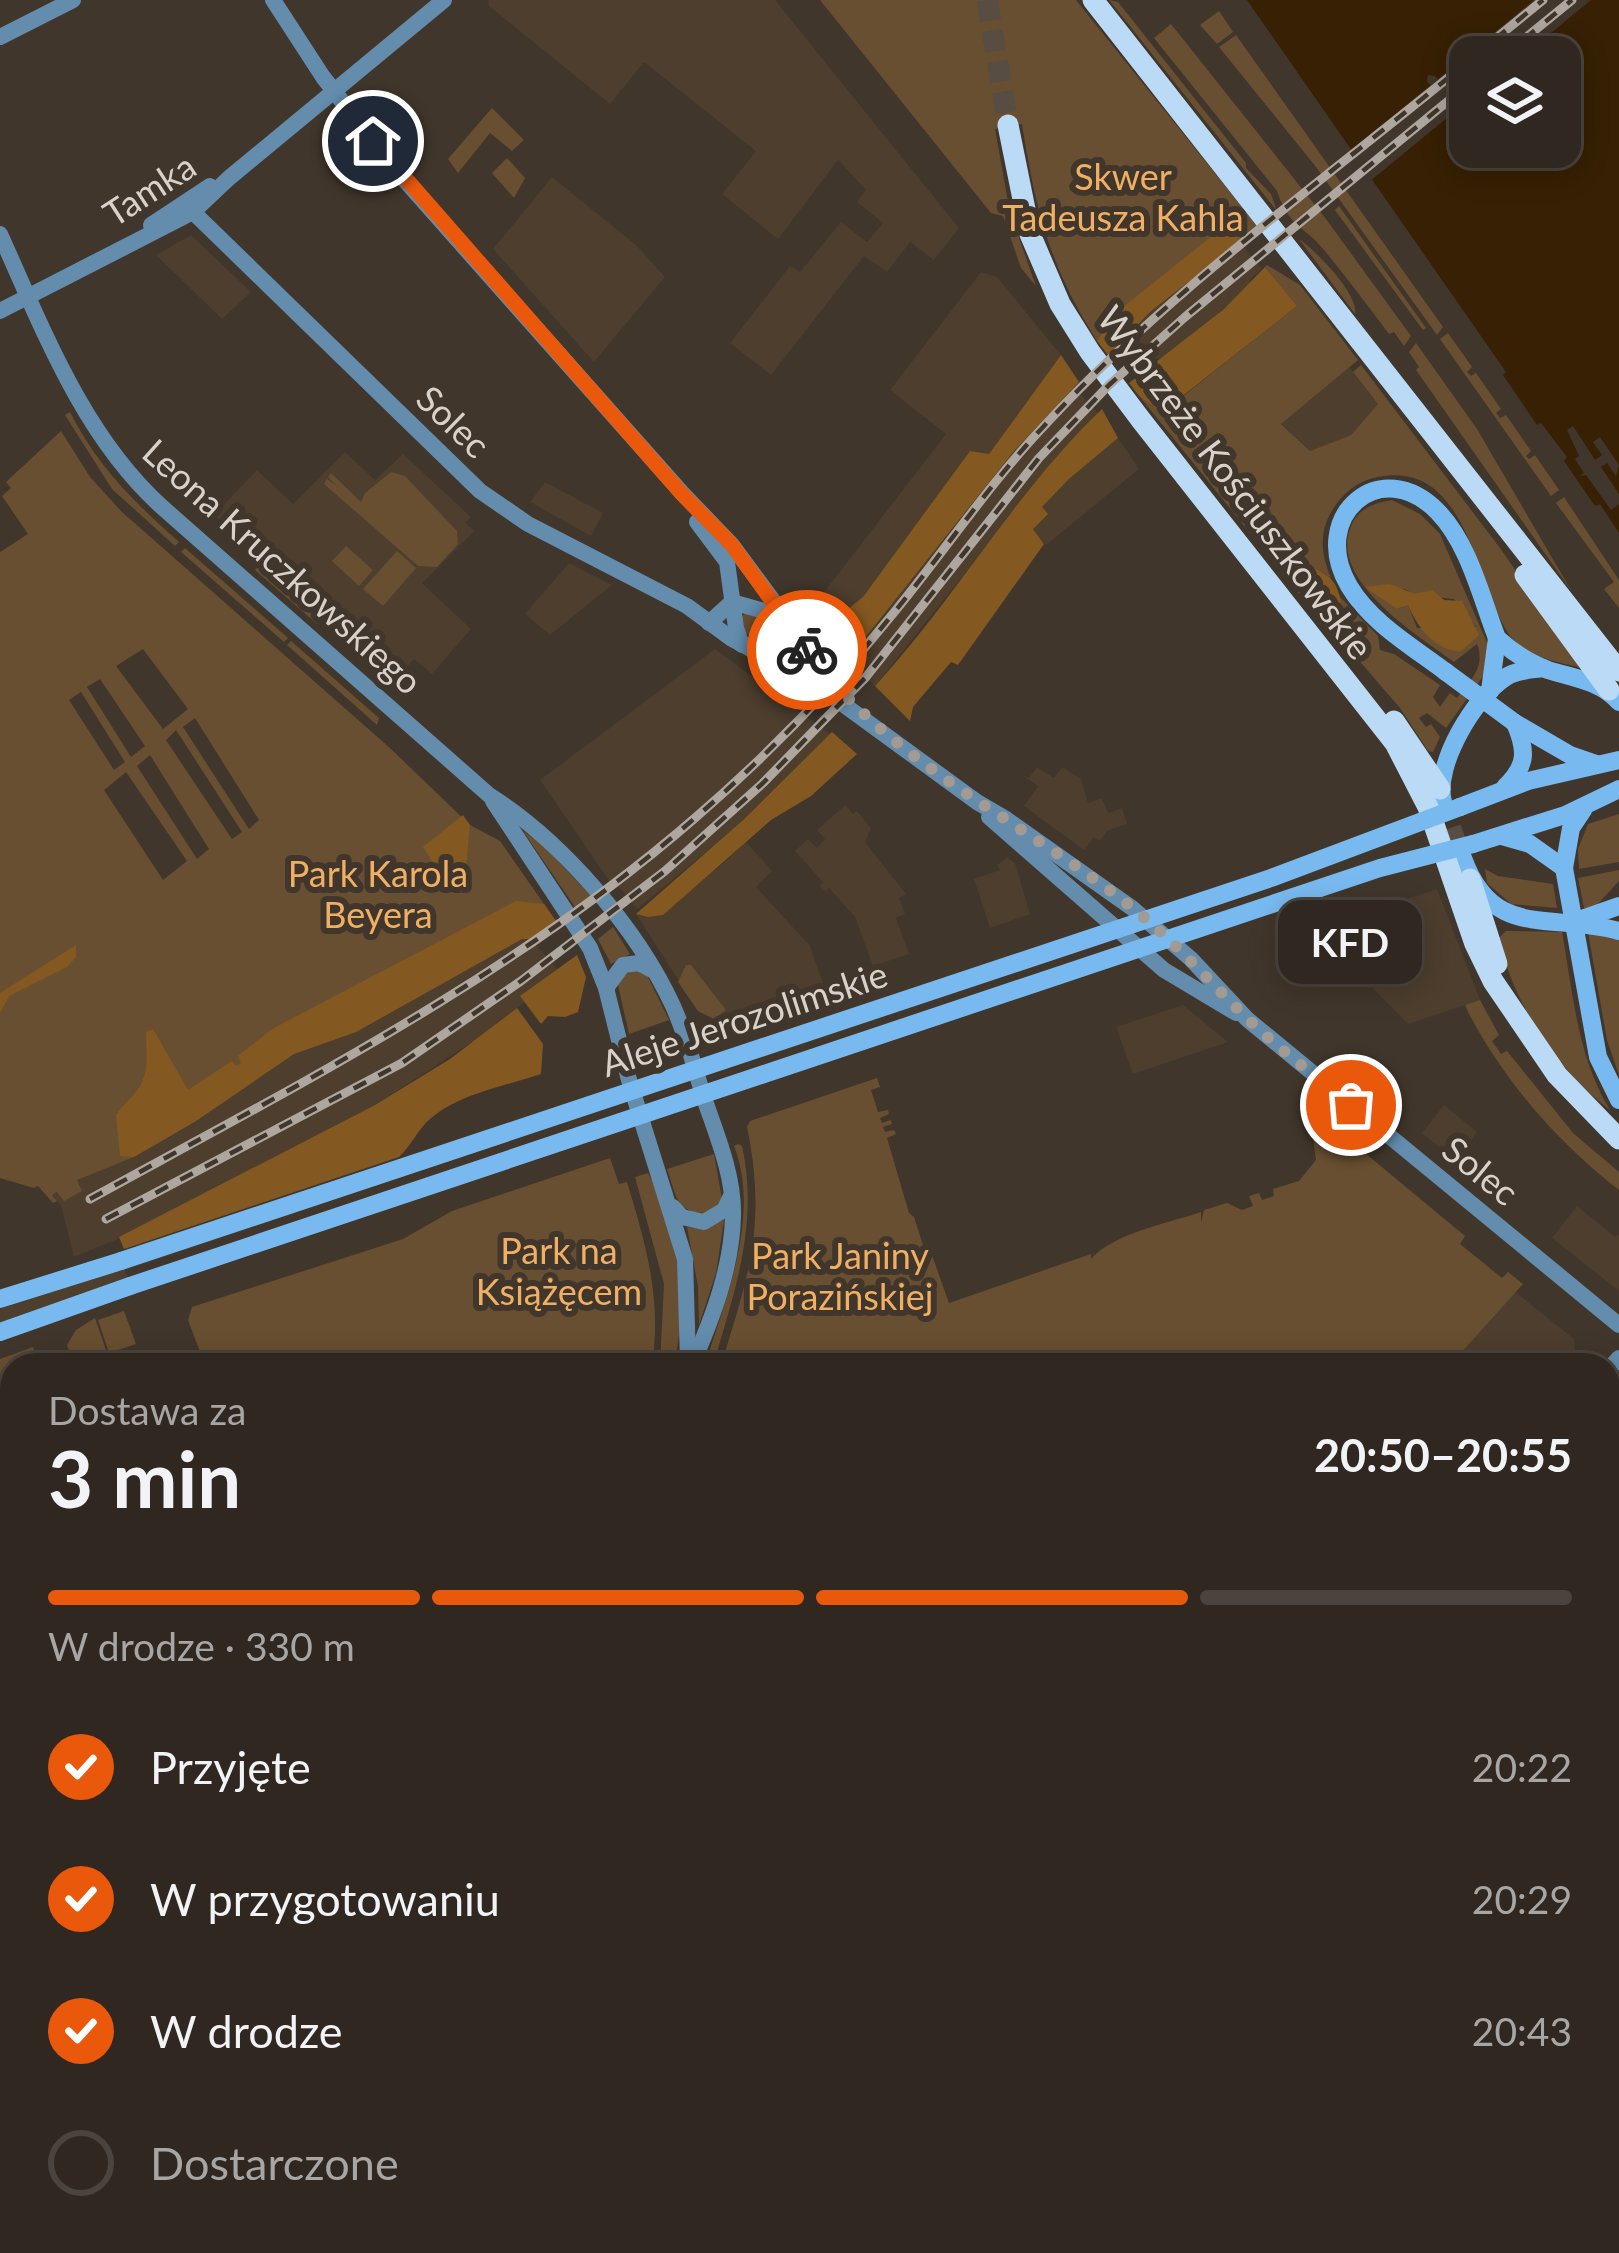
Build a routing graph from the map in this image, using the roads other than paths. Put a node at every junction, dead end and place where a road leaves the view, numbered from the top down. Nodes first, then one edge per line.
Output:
1 (73, 0) edge
2 (273, 0) edge
3 (444, 0) edge
4 (1093, 0) edge
5 (0, 37) edge
6 (335, 93) junction
7 (1008, 125) tunnel mouth
8 (229, 178) junction
9 (193, 212) junction
10 (0, 234) edge
11 (106, 256) junction
12 (29, 297) junction
13 (0, 311) edge
14 (682, 494) junction
15 (741, 557) junction
16 (732, 597) junction
17 (783, 617) junction
18 (1301, 619) junction
19 (710, 623) junction
20 (1497, 638) junction
21 (801, 642) junction
22 (742, 645) junction
23 (783, 665) junction
24 (1543, 668) junction
25 (1616, 688) edge
26 (1490, 691) junction
27 (859, 712) junction
28 (1515, 723) junction
29 (1611, 763) edge
30 (1504, 789) junction
31 (1619, 789) edge
32 (490, 795) junction
33 (1448, 799) junction
34 (976, 802) junction
35 (1590, 802) junction
36 (1502, 836) junction
37 (1463, 861) junction
38 (1564, 868) junction
39 (1619, 907) edge
40 (1569, 922) junction
41 (1619, 932) edge
42 (652, 970) junction
43 (606, 988) junction
44 (1247, 1019) junction
45 (1619, 1100) edge
46 (1619, 1139) edge
47 (732, 1196) junction
48 (670, 1204) junction
49 (0, 1298) edge
50 (1619, 1324) edge
51 (0, 1332) edge
52 (690, 1353) edge
53 (695, 1353) edge

1 - 5 street
2 - 6 street
3 - 6 street, Tamka
4 - 25 main road
6 - 8 street, Tamka
6 - 14 street
7 - 18 main road, Wybrzeże Kościuszkowskie
8 - 9 street, Tamka
8 - 11 street, Tamka
9 - 11 street, Tamka
9 - 19 street, Solec
10 - 12 street, Leona Kruczkowskiego
11 - 12 street, Tamka
12 - 13 street, Tamka
12 - 32 street, Leona Kruczkowskiego
14 - 15 street, Solec
14 - 16 street
15 - 16 street
15 - 17 street, Solec
16 - 17 street
16 - 19 street
16 - 22 street
17 - 21 street, Solec
18 - 33 main road
18 - 37 main road, Wybrzeże Kościuszkowskie
19 - 22 street, Solec
20 - 24 main road
20 - 26 main road
20 - 28 main road, bridge
21 - 23 street
21 - 27 street, Solec
22 - 23 street, Solec
23 - 27 street, Solec
24 - 25 main road
24 - 26 main road
26 - 33 main road
27 - 34 street, Solec
28 - 29 main road
28 - 30 main road
29 - 30 main road, Aleje Jerozolimskie
30 - 33 main road, Aleje Jerozolimskie
31 - 35 main road, Aleje Jerozolimskie
32 - 42 street, Leona Kruczkowskiego
32 - 43 street, Leona Kruczkowskiego
33 - 49 main road, Aleje Jerozolimskie, bridge
34 - 44 street, Solec
34 - 44 street, Solec
35 - 36 main road, Aleje Jerozolimskie
35 - 38 main road
36 - 37 main road, Aleje Jerozolimskie
36 - 38 main road
37 - 40 main road
37 - 46 main road, Wybrzeże Kościuszkowskie
37 - 51 main road, Aleje Jerozolimskie, bridge
38 - 45 main road, bridge
39 - 40 main road
40 - 41 main road
42 - 43 street
42 - 47 street, Leona Kruczkowskiego
43 - 48 street, Leona Kruczkowskiego
44 - 50 street, Solec
47 - 48 street
47 - 53 street, Leona Kruczkowskiego
48 - 52 street, Leona Kruczkowskiego

